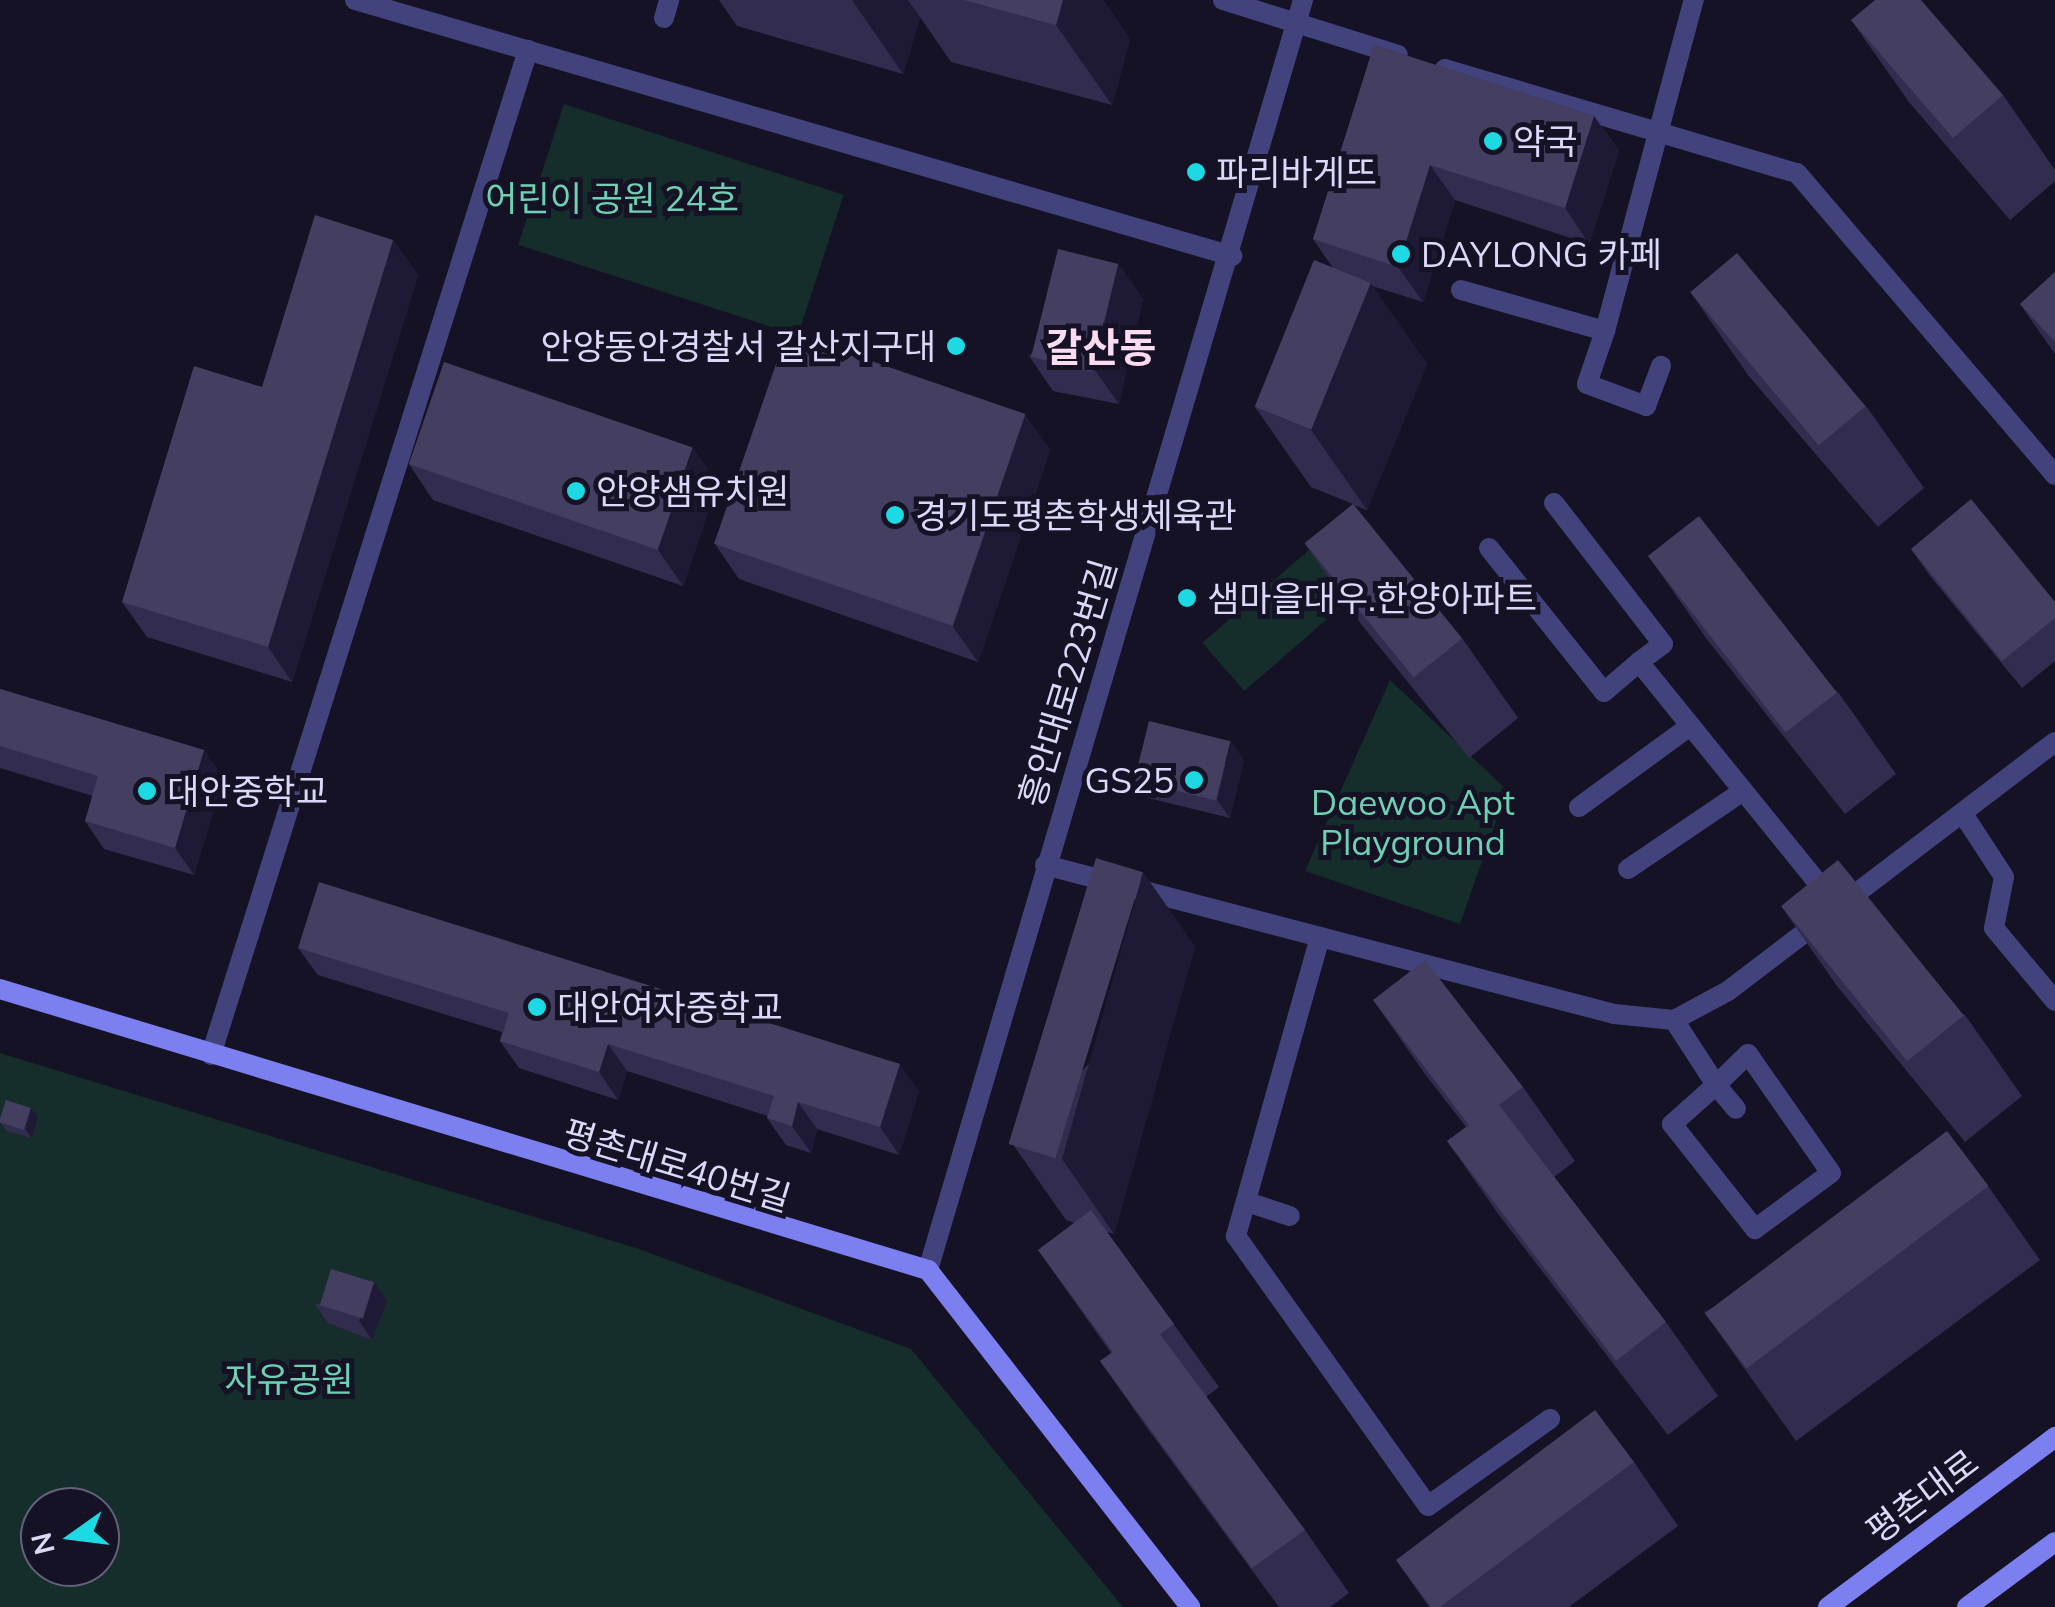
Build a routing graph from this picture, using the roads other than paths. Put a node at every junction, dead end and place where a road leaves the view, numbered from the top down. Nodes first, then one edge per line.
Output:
1 (356, 0) edge
2 (1223, 0) edge
3 (1303, 0) edge
4 (1694, 0) edge
5 (1297, 22) junction
6 (528, 50) junction
7 (1661, 132) junction
8 (1232, 256) junction
9 (1461, 290) dead end
10 (1605, 332) junction
11 (1661, 366) dead end
12 (2055, 475) edge
13 (1554, 503) dead end
14 (1489, 548) dead end
15 (1640, 662) junction
16 (1690, 726) junction
17 (2055, 742) edge
18 (1743, 790) junction
19 (1578, 807) dead end
20 (1963, 814) junction
21 (1045, 865) junction
22 (1628, 868) dead end
23 (1838, 908) junction
24 (1320, 937) junction
25 (0, 989) edge
26 (2055, 1001) edge
27 (1674, 1020) junction
28 (211, 1055) junction
29 (1716, 1085) junction
30 (1736, 1108) dead end
31 (1247, 1202) junction
32 (1290, 1216) dead end
33 (928, 1270) junction
34 (1550, 1419) dead end
35 (2055, 1437) edge
36 (2055, 1542) edge
37 (1190, 1607) edge
38 (1828, 1607) edge
39 (1967, 1607) edge

1 - 6 street
2 - 5 street
3 - 5 street, 흥안대로223번길
4 - 7 street
5 - 7 street
5 - 8 street, 흥안대로223번길
6 - 8 street
6 - 28 street
7 - 10 street
7 - 12 street
8 - 21 street, 흥안대로223번길
9 - 10 street
10 - 11 street
13 - 15 street
14 - 15 street
15 - 16 street
16 - 18 street
16 - 19 street
17 - 20 street
18 - 22 street
18 - 23 street
20 - 23 street
20 - 26 street
21 - 24 street
21 - 33 street, 흥안대로223번길
23 - 27 street
24 - 27 street
24 - 31 street
25 - 28 street, 평촌대로40번길
27 - 29 street
28 - 33 street, 평촌대로40번길
29 - 29 street
29 - 30 street
31 - 32 street
31 - 34 street
33 - 37 street
35 - 38 street, 평촌대로
36 - 39 street

